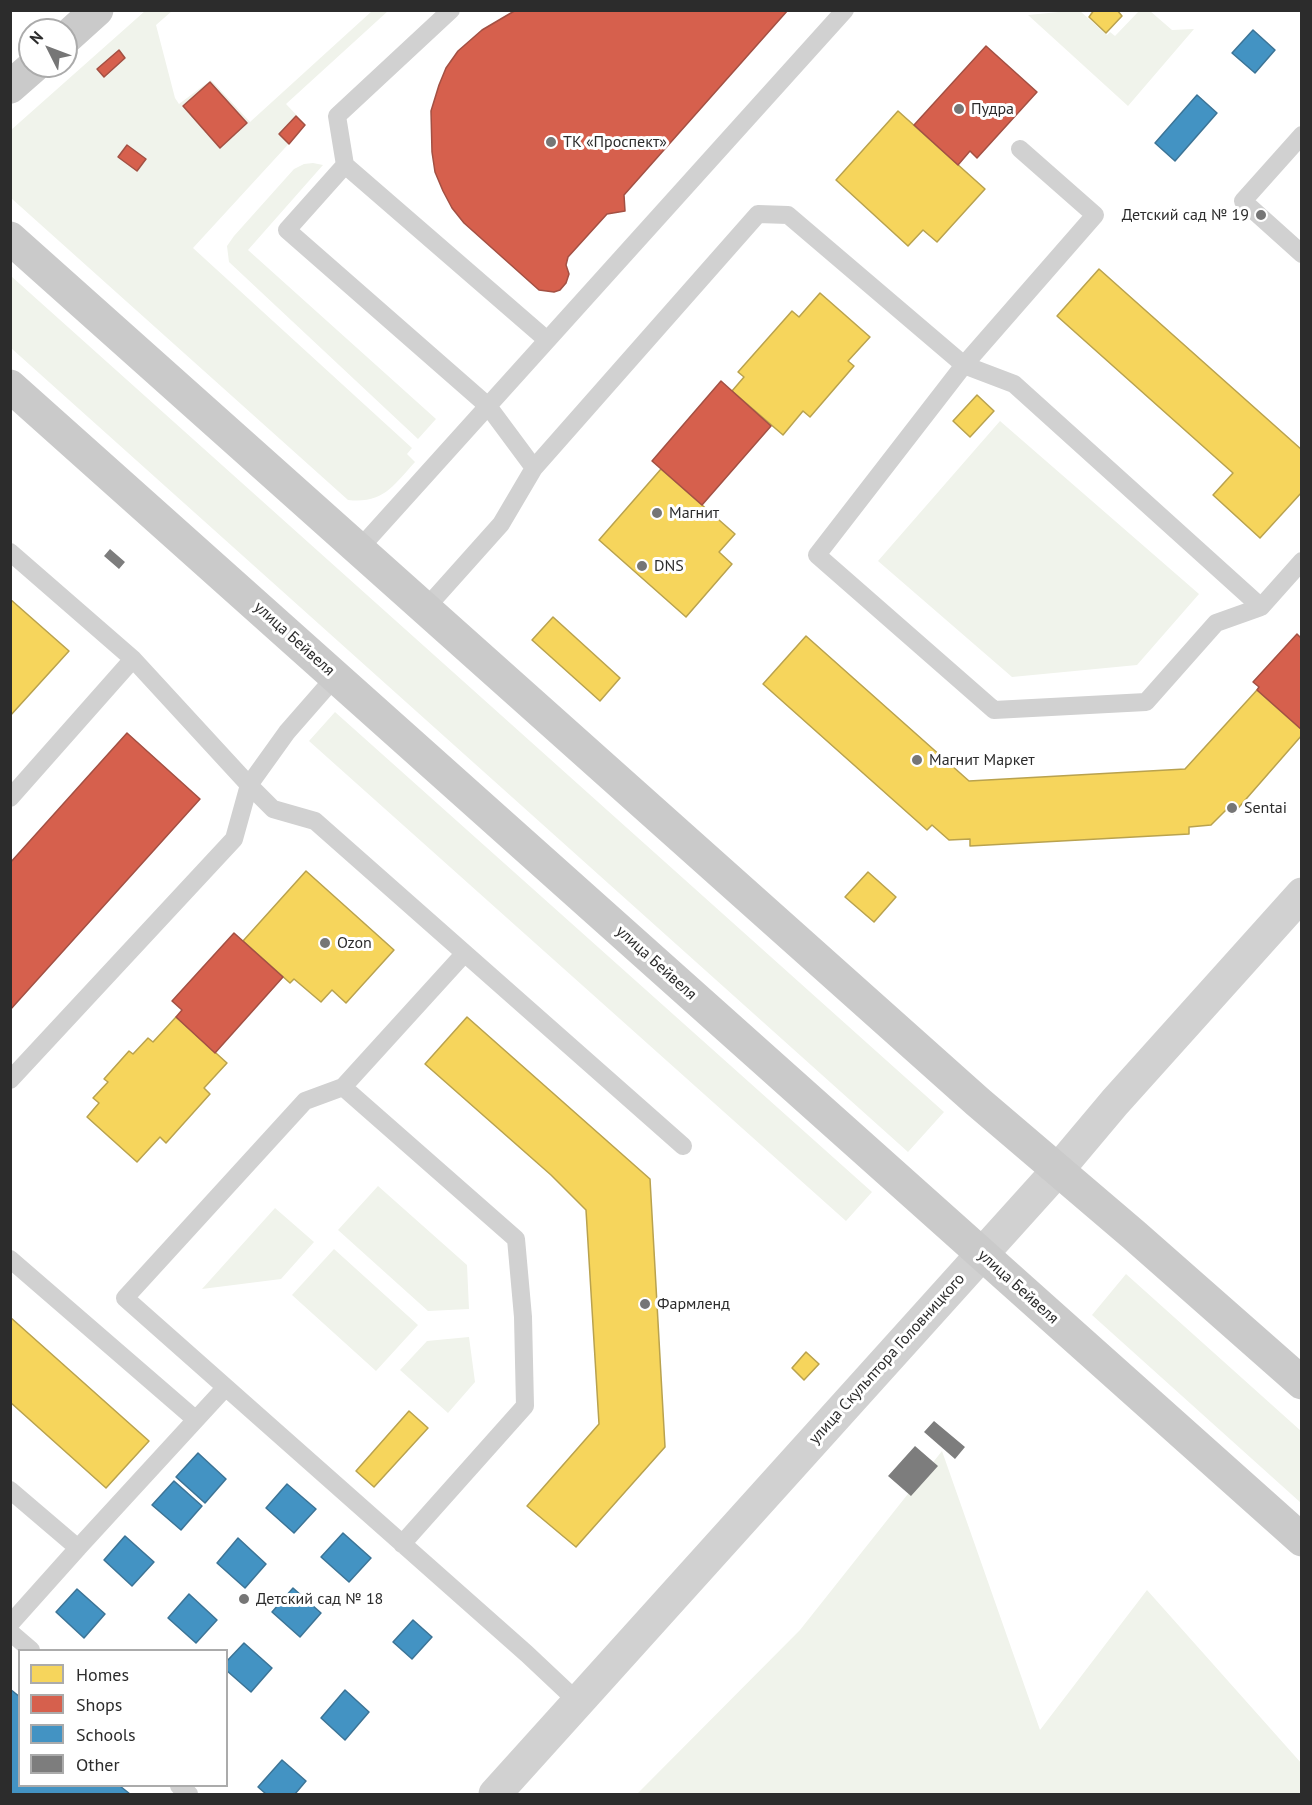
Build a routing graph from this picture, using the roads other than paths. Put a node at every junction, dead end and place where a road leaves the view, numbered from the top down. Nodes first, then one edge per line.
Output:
1 (97, 10) edge
2 (451, 10) edge
3 (845, 10) edge
4 (78, 27) edge
5 (1302, 135) edge
6 (1020, 149) dead end
7 (345, 165) junction
8 (10, 238) edge
9 (1302, 254) edge
10 (547, 340) junction
11 (964, 365) junction
12 (10, 386) edge
13 (488, 406) junction
14 (534, 468) junction
15 (359, 549) junction
16 (10, 552) edge
17 (1302, 561) edge
18 (1261, 607) junction
19 (425, 609) junction
20 (133, 659) junction
21 (336, 676) junction
22 (249, 785) junction
23 (10, 798) edge
24 (1302, 894) edge
25 (464, 954) junction
26 (13, 1074) edge
27 (343, 1087) junction
28 (683, 1146) dead end
29 (1057, 1171) junction
30 (982, 1254) junction
31 (10, 1259) edge
32 (1302, 1383) edge
33 (225, 1388) junction
34 (195, 1419) junction
35 (10, 1490) edge
36 (1302, 1540) edge
37 (402, 1544) junction
38 (78, 1548) junction
39 (10, 1624) edge
40 (10, 1632) edge
41 (30, 1649) edge
42 (578, 1702) junction
43 (495, 1794) edge

1 - 4 main road
2 - 7 lane
3 - 10 lane
5 - 9 lane
6 - 11 lane
7 - 10 lane
7 - 13 lane
8 - 15 main road
10 - 13 lane
11 - 14 lane
11 - 18 lane
11 - 18 lane
12 - 21 main road, улица Бейвеля
13 - 14 lane
13 - 15 lane
14 - 19 lane
15 - 19 main road
16 - 20 lane
17 - 18 lane
19 - 29 main road
20 - 22 lane
20 - 23 lane
21 - 22 lane
21 - 30 main road, улица Бейвеля
22 - 25 lane
22 - 26 lane
24 - 29 street, улица Скульптора Головницкого
25 - 27 lane
25 - 28 lane
27 - 33 lane
27 - 37 lane
29 - 30 street, улица Скульптора Головницкого
29 - 32 main road
30 - 36 main road, улица Бейвеля
30 - 42 street, улица Скульптора Головницкого
31 - 34 lane
33 - 34 lane
33 - 37 lane
34 - 38 lane
35 - 38 lane
37 - 42 lane
38 - 39 lane
40 - 41 lane
42 - 43 street, улица Скульптора Головницкого

